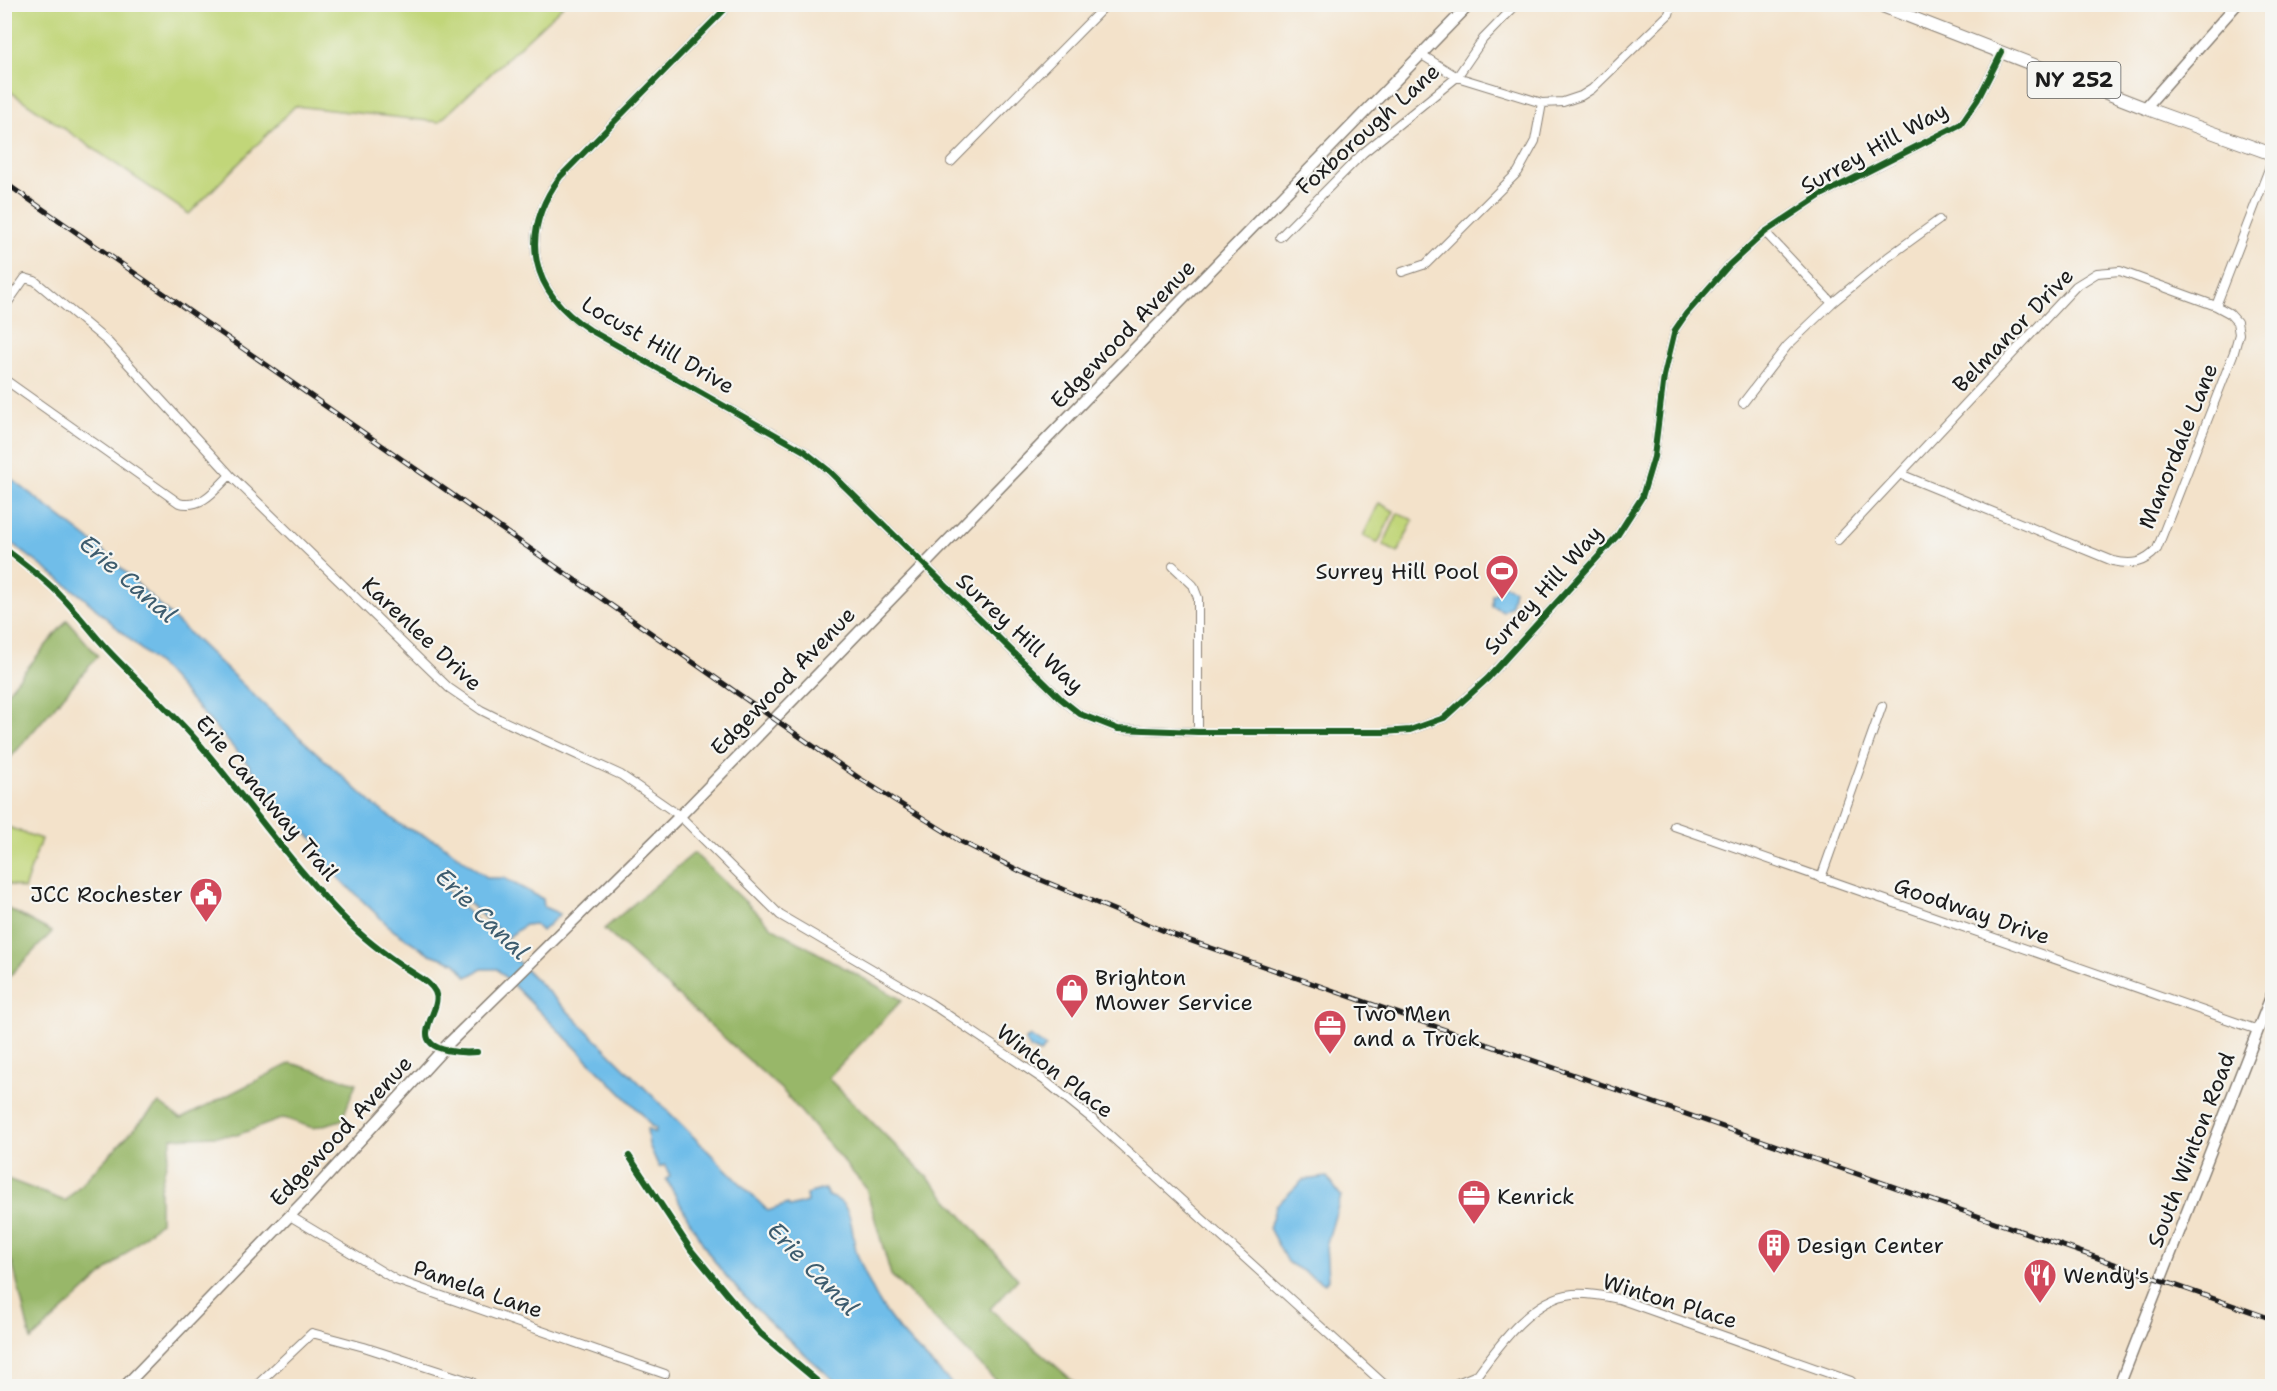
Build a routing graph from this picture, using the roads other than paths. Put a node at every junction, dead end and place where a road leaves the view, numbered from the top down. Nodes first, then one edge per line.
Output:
1 (730, 4) edge
2 (1107, 4) edge
3 (1470, 4) edge
4 (1517, 4) edge
5 (1672, 4) edge
6 (1877, 4) edge
7 (2236, 4) edge
8 (2002, 52) junction
9 (1422, 55) junction
10 (1457, 77) junction
11 (1542, 103) junction
12 (2145, 108) junction
13 (2272, 154) edge
14 (2272, 161) edge
15 (951, 162) dead end
16 (1939, 220) dead end
17 (1765, 232) junction
18 (1280, 237) dead end
19 (1402, 272) dead end
20 (1832, 303) junction
21 (2216, 306) junction
22 (4, 308) edge
23 (4, 379) edge
24 (1743, 403) dead end
25 (1900, 474) junction
26 (230, 475) junction
27 (1838, 540) dead end
28 (924, 565) junction
29 (1173, 566) dead end
30 (1882, 706) dead end
31 (1198, 732) junction
32 (680, 816) junction
33 (1674, 826) dead end
34 (1821, 878) junction
35 (2272, 994) edge
36 (2258, 1030) junction
37 (290, 1216) junction
38 (665, 1374) dead end
39 (1478, 1375) junction
40 (126, 1386) edge
41 (256, 1386) edge
42 (476, 1386) edge
43 (1386, 1386) edge
44 (1450, 1386) edge
45 (1469, 1386) edge
46 (1849, 1386) edge
47 (2119, 1386) edge

1 - 28 street, Locust Hill Drive
2 - 15 street
3 - 9 street, Edgewood Avenue
4 - 10 street
5 - 11 street
6 - 8 main road, NY 252
7 - 12 street
8 - 12 main road, NY 252
8 - 17 street, Surrey Hill Way
9 - 10 street, Foxborough Lane
9 - 28 street, Edgewood Avenue
10 - 11 street
10 - 18 street, Foxborough Lane
11 - 19 street
12 - 13 main road, NY 252
14 - 21 street
16 - 20 street
17 - 20 street
17 - 31 street, Surrey Hill Way
20 - 24 street
21 - 25 street, Belmanor Drive
21 - 25 street, Manordale Lane
22 - 26 street, Karenlee Drive
23 - 26 street
25 - 27 street, Belmanor Drive
26 - 32 street, Karenlee Drive
28 - 31 street, Surrey Hill Way
28 - 32 street, Edgewood Avenue
29 - 31 street
30 - 34 street
32 - 37 street, Edgewood Avenue
32 - 43 street, Winton Place
33 - 34 street, Goodway Drive
34 - 36 street, Goodway Drive
35 - 36 street, South Winton Road
36 - 47 street, South Winton Road
37 - 38 street, Pamela Lane
37 - 40 street, Edgewood Avenue
39 - 44 street
39 - 45 street, Winton Place
39 - 46 street, Winton Place
41 - 42 street

